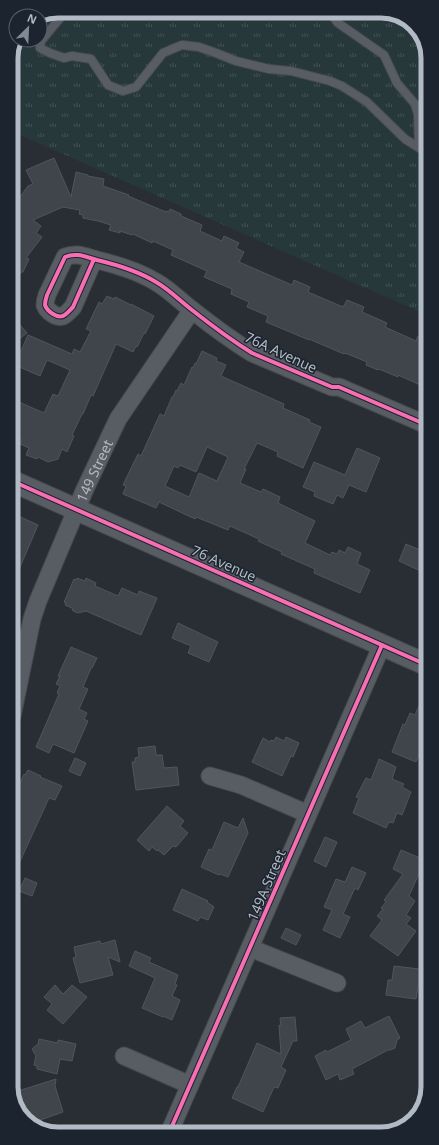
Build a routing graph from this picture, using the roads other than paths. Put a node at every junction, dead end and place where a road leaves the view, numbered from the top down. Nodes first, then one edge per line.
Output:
1 (60, 18) edge
2 (334, 18) edge
3 (419, 147) joint
4 (94, 259) dead end
5 (192, 310) junction
6 (421, 421) edge
7 (18, 484) edge
8 (76, 510) junction
9 (382, 644) junction
10 (421, 662) edge
11 (18, 673) edge
12 (210, 776) dead end
13 (308, 814) junction
14 (250, 948) junction
15 (338, 984) dead end
16 (124, 1056) dead end
17 (190, 1085) junction
18 (172, 1127) edge

1 - 3 lane
2 - 3 lane
4 - 5 street, 76A Avenue
5 - 6 street, 76A Avenue
5 - 8 street, 149 Street
7 - 8 street, 76 Avenue
8 - 9 street, 76 Avenue
8 - 11 street, 149 Street
9 - 10 street, 76 Avenue
9 - 13 street, 149A Street
12 - 13 street
13 - 14 street, 149A Street
14 - 15 street
14 - 17 street, 149A Street
16 - 17 street
17 - 18 street, 149A Street

